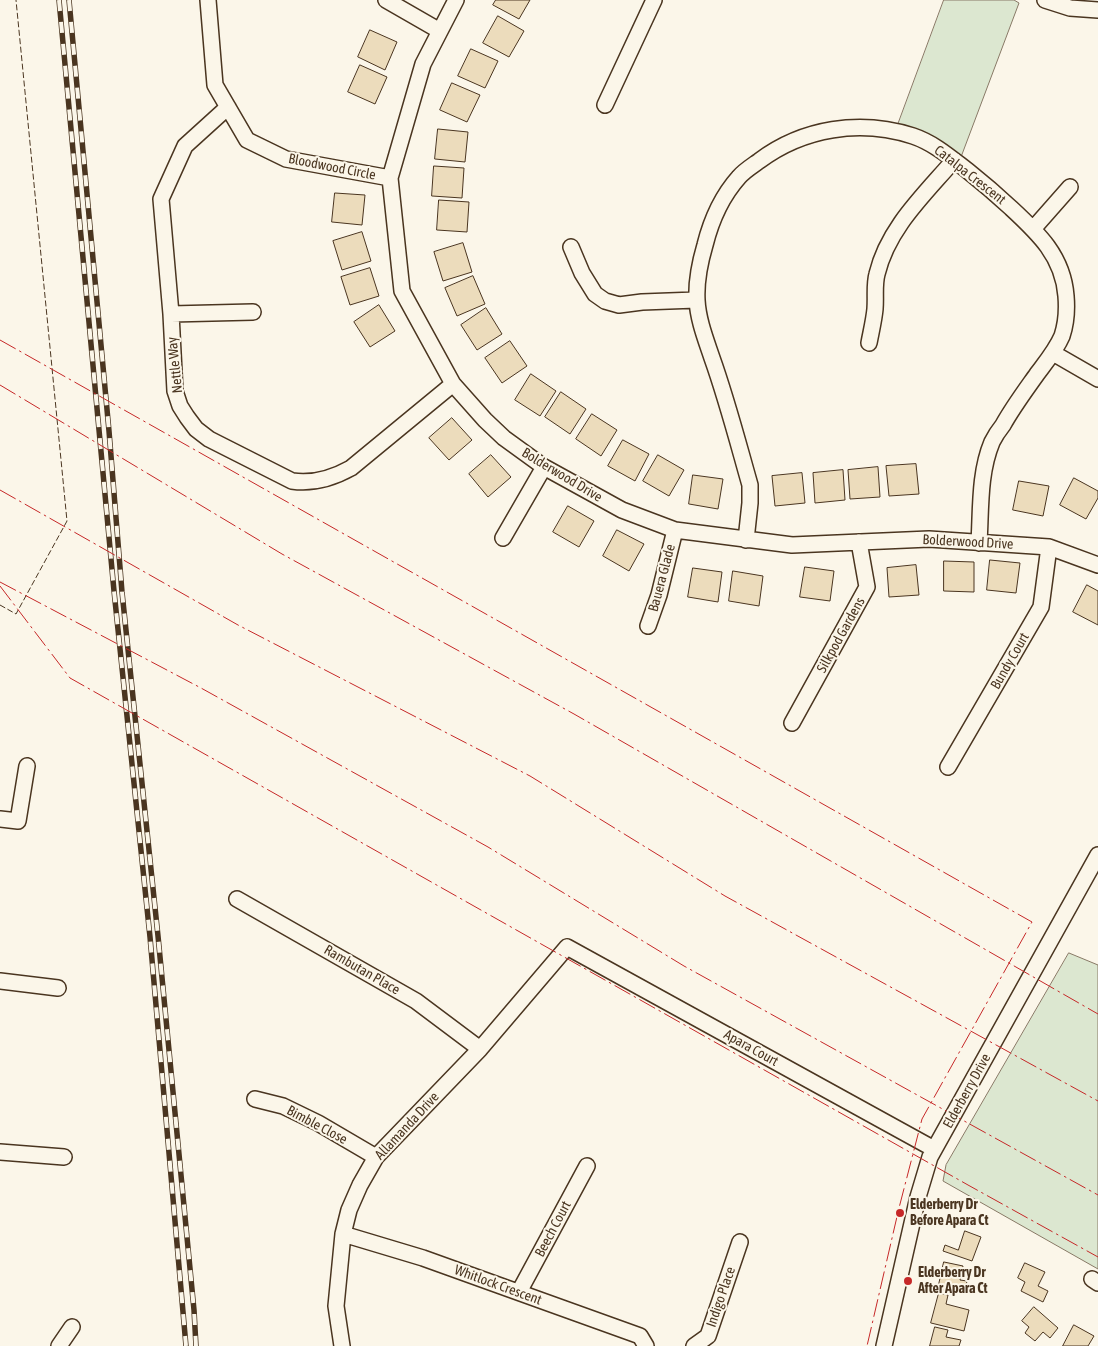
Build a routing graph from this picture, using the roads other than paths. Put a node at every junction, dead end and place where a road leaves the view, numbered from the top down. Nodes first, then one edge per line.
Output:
1 (208, 0) edge
2 (386, 0) edge
3 (456, 0) edge
4 (654, 0) edge
5 (1045, 0) edge
6 (1098, 10) edge
7 (440, 31) junction
8 (605, 104) dead end
9 (228, 107) junction
10 (954, 160) junction
11 (390, 178) junction
12 (1070, 187) dead end
13 (1033, 228) junction
14 (571, 247) dead end
15 (696, 300) junction
16 (253, 312) dead end
17 (171, 314) junction
18 (869, 343) dead end
19 (1053, 353) junction
20 (1098, 379) edge
21 (452, 384) junction
22 (544, 467) junction
23 (675, 530) junction
24 (503, 538) dead end
25 (746, 540) junction
26 (859, 542) junction
27 (979, 543) junction
28 (1049, 547) junction
29 (1098, 565) edge
30 (648, 626) dead end
31 (792, 723) dead end
32 (27, 766) dead end
33 (948, 767) dead end
34 (0, 819) edge
35 (1098, 855) edge
36 (237, 898) dead end
37 (567, 948) joint
38 (0, 981) edge
39 (58, 988) dead end
40 (480, 1049) junction
41 (255, 1099) dead end
42 (934, 1148) junction
43 (0, 1152) edge
44 (64, 1157) dead end
45 (376, 1157) junction
46 (587, 1166) dead end
47 (343, 1234) junction
48 (740, 1242) dead end
49 (519, 1292) junction
50 (72, 1327) dead end
51 (59, 1346) edge
52 (342, 1346) edge
53 (646, 1346) edge
54 (694, 1346) edge
55 (884, 1346) edge

1 - 9 street, Bloodwood Circle
2 - 7 street
3 - 7 street, Bolderwood Drive
4 - 8 street
5 - 6 street
7 - 11 street, Bolderwood Drive
9 - 11 street, Bloodwood Circle
9 - 17 street, Nettle Way
10 - 13 street, Catalpa Crescent
10 - 15 street, Catalpa Crescent
10 - 18 street
11 - 21 street, Bolderwood Drive
12 - 13 street
13 - 19 street, Catalpa Crescent
14 - 15 street
15 - 25 street, Catalpa Crescent
16 - 17 street
17 - 21 street, Nettle Way
19 - 20 street
19 - 27 street, Catalpa Crescent
21 - 22 street, Bolderwood Drive
22 - 23 street, Bolderwood Drive
22 - 24 street
23 - 25 street, Bolderwood Drive
23 - 30 street, Bauera Glade
25 - 26 street, Bolderwood Drive
26 - 27 street, Bolderwood Drive
26 - 31 street, Silkpod Gardens
27 - 28 street, Bolderwood Drive
28 - 29 street, Bolderwood Drive
28 - 33 street, Bundy Court
32 - 34 street
35 - 42 street, Elderberry Drive
36 - 40 street, Rambutan Place
37 - 40 street, Allamanda Drive
37 - 42 street, Apara Court
38 - 39 street
40 - 45 street, Allamanda Drive
41 - 45 street, Bimble Close
42 - 55 street, Elderberry Drive
43 - 44 street
45 - 47 street, Allamanda Drive
46 - 49 street, Beech Court
47 - 49 street, Whitlock Crescent
47 - 52 street, Allamanda Drive
48 - 54 street, Indigo Place
49 - 53 street, Whitlock Crescent
50 - 51 street

